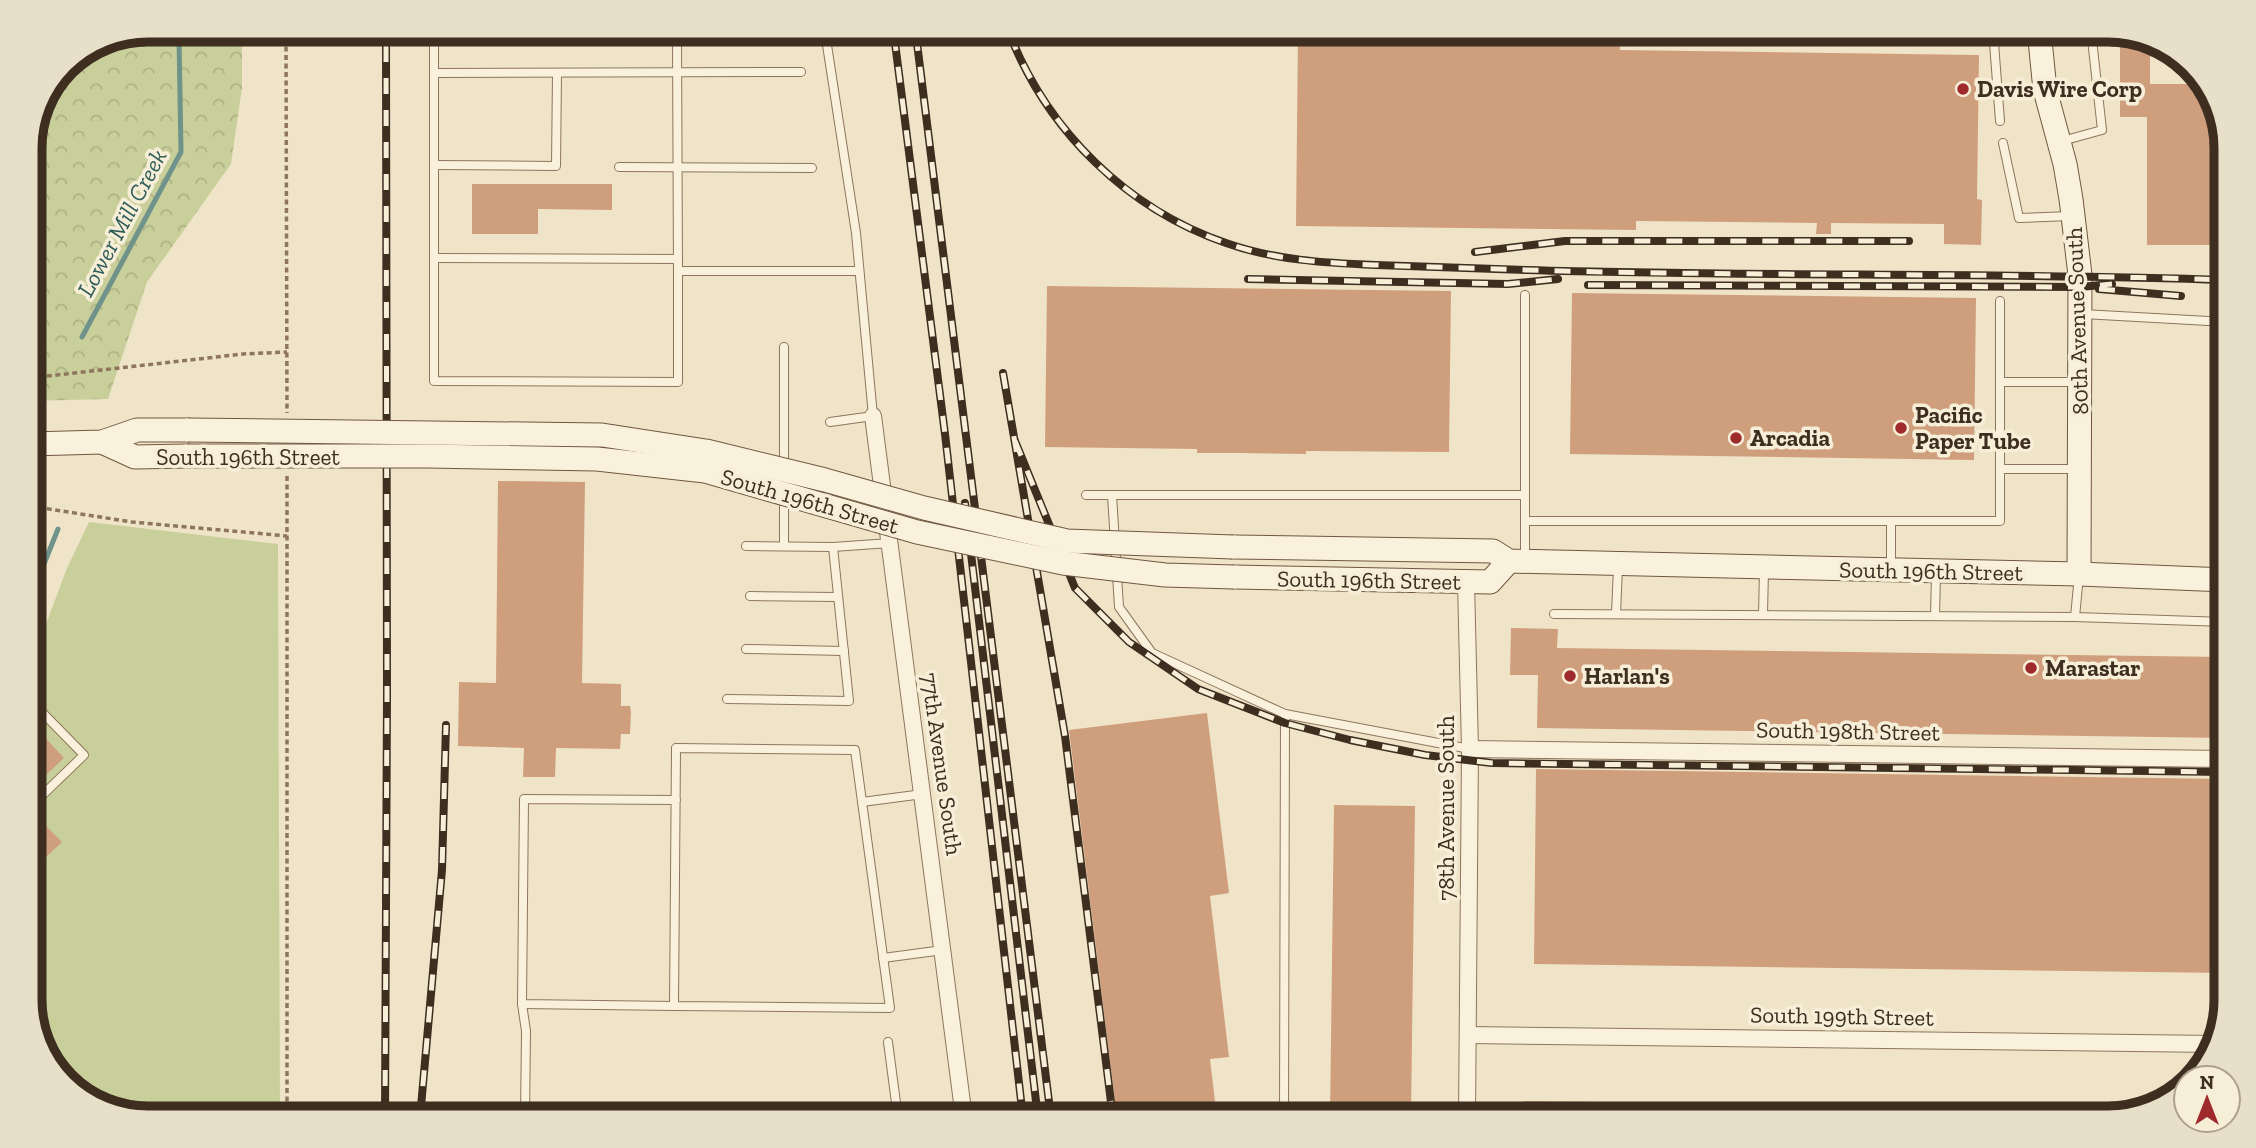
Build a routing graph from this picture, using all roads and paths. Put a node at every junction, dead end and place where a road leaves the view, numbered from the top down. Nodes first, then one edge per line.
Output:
1 (286, 42) edge
2 (435, 42) edge
3 (677, 42) edge
4 (826, 42) edge
5 (1994, 42) edge
6 (2040, 42) edge
7 (2092, 42) edge
8 (677, 72) junction
9 (800, 72) dead end
10 (435, 73) junction
11 (557, 73) junction
12 (2000, 121) dead end
13 (2059, 142) junction
14 (2003, 143) dead end
15 (434, 165) junction
16 (619, 167) dead end
17 (678, 168) junction
18 (812, 168) dead end
19 (2073, 216) junction
20 (434, 258) junction
21 (678, 259) junction
22 (678, 271) junction
23 (859, 271) junction
24 (1525, 295) dead end
25 (2000, 301) dead end
26 (2080, 314) junction
27 (2214, 321) edge
28 (784, 347) dead end
29 (287, 352) junction
30 (42, 377) edge
31 (2000, 382) junction
32 (2080, 382) junction
33 (873, 416) junction
34 (287, 417) dead end
35 (831, 422) dead end
36 (102, 442) junction
37 (42, 444) edge
38 (2000, 469) junction
39 (2080, 469) junction
40 (287, 470) dead end
41 (1086, 495) dead end
42 (1112, 495) junction
43 (1525, 495) junction
44 (42, 508) edge
45 (1525, 521) junction
46 (1891, 521) junction
47 (287, 536) junction
48 (890, 543) junction
49 (746, 546) dead end
50 (784, 546) junction
51 (833, 547) junction
52 (1517, 562) junction
53 (1618, 564) junction
54 (1764, 567) junction
55 (1891, 570) junction
56 (1936, 571) junction
57 (2080, 574) junction
58 (2214, 580) edge
59 (1466, 582) junction
60 (750, 596) dead end
61 (838, 597) junction
62 (1553, 614) dead end
63 (1616, 614) junction
64 (1763, 614) junction
65 (1935, 616) junction
66 (2075, 617) junction
67 (2214, 621) edge
68 (746, 649) dead end
69 (844, 651) junction
70 (727, 699) dead end
71 (42, 712) edge
72 (1285, 714) junction
73 (1470, 748) junction
74 (2214, 759) edge
75 (923, 794) junction
76 (42, 795) edge
77 (676, 800) junction
78 (862, 802) junction
79 (943, 950) junction
80 (883, 958) junction
81 (522, 1004) junction
82 (674, 1006) junction
83 (1468, 1035) junction
84 (888, 1042) dead end
85 (2204, 1044) edge
86 (287, 1106) edge
87 (525, 1106) edge
88 (896, 1106) edge
89 (962, 1106) edge
90 (1284, 1106) edge
91 (1467, 1106) edge

1 - 29 path
2 - 10 lane
3 - 8 lane
4 - 23 lane
5 - 12 lane
6 - 13 main road, 80th Avenue South
7 - 13 lane
8 - 9 lane
8 - 11 lane
8 - 17 lane
10 - 11 lane
10 - 15 lane
11 - 15 lane
13 - 19 main road, 80th Avenue South
14 - 19 lane
15 - 20 lane
16 - 17 lane
17 - 18 lane
17 - 21 lane
19 - 26 main road, 80th Avenue South
20 - 21 lane
20 - 22 lane
21 - 22 lane
22 - 23 lane
23 - 33 lane
24 - 43 lane
25 - 31 lane
26 - 27 lane
26 - 32 main road, 80th Avenue South
28 - 50 lane
29 - 30 path
29 - 34 path
31 - 32 lane
31 - 38 lane
32 - 39 main road, 80th Avenue South
33 - 35 lane
33 - 48 street, 77th Avenue South
36 - 37 main road, South 196th Street
36 - 52 main road, South 196th Street, bridge
36 - 59 main road, South 196th Street, bridge
38 - 39 lane
38 - 46 lane
39 - 57 main road, 80th Avenue South
40 - 47 path
41 - 42 lane
42 - 43 lane
42 - 72 lane
43 - 45 lane
44 - 47 path
45 - 46 lane
45 - 52 lane
46 - 55 lane
47 - 86 path
48 - 51 lane
48 - 75 street, 77th Avenue South
49 - 50 lane
50 - 51 lane
51 - 61 lane
52 - 53 main road, South 196th Street
52 - 59 main road, South 196th Street
53 - 54 main road, South 196th Street
53 - 63 lane
54 - 55 main road, South 196th Street
54 - 64 lane
55 - 56 main road, South 196th Street
56 - 57 main road, South 196th Street
56 - 65 lane
57 - 58 main road, South 196th Street
57 - 66 lane
59 - 73 street, 78th Avenue South
60 - 61 lane
61 - 69 lane
62 - 63 lane
63 - 64 lane
64 - 65 lane
65 - 66 lane
66 - 67 lane
68 - 69 lane
69 - 70 lane
71 - 76 lane
72 - 73 lane
72 - 90 lane
73 - 74 street, South 198th Street
73 - 83 street, 78th Avenue South
75 - 78 lane
75 - 79 street, 77th Avenue South
77 - 78 lane
77 - 81 lane
77 - 82 lane
78 - 80 lane
79 - 80 lane
79 - 89 street, 77th Avenue South
80 - 82 lane
81 - 82 lane
81 - 87 lane
83 - 85 street, South 199th Street
83 - 91 street, 78th Avenue South
84 - 88 lane

